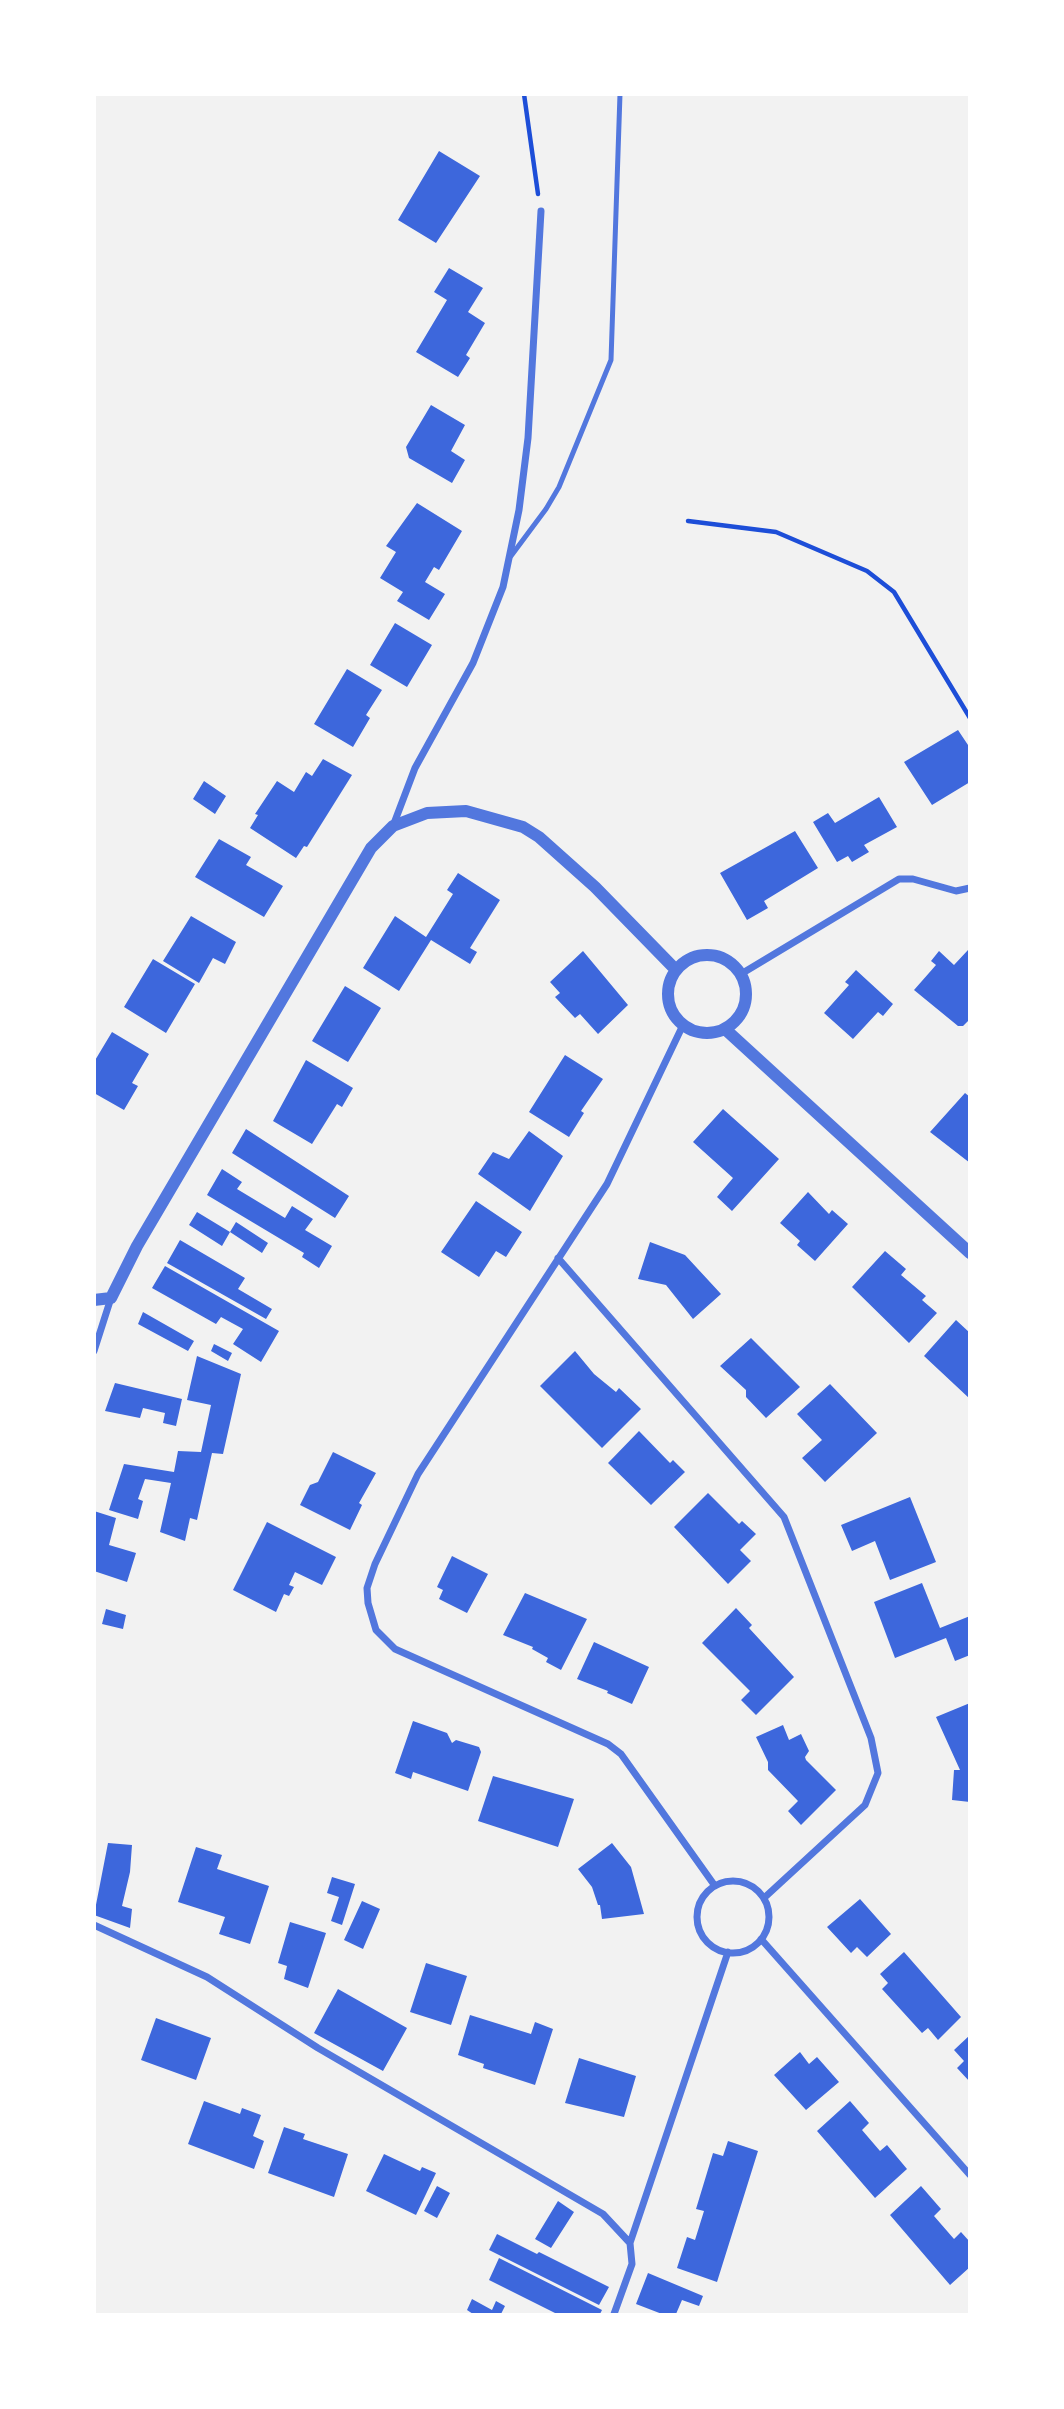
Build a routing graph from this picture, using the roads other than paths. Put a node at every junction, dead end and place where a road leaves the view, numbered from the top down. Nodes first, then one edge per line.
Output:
1 (620, 94) edge
2 (541, 211) road end
3 (510, 557) junction
4 (393, 826) junction
5 (970, 888) edge
6 (676, 970) junction
7 (741, 974) junction
8 (683, 1025) junction
9 (725, 1029) junction
10 (970, 1253) edge
11 (558, 1258) junction
12 (111, 1298) junction
13 (94, 1300) edge
14 (94, 1351) edge
15 (715, 1886) junction
16 (764, 1898) junction
17 (94, 1925) edge
18 (761, 1939) junction
19 (728, 1952) junction
20 (970, 2175) edge
21 (630, 2243) junction
22 (614, 2315) edge

1 - 3 lane
2 - 3 street
3 - 4 street
4 - 6 street
4 - 12 street
5 - 7 street
6 - 7 street
6 - 8 street
7 - 9 street
8 - 9 street
8 - 11 street
9 - 10 street
11 - 15 street
11 - 16 street
12 - 13 street
12 - 14 street
15 - 16 street
15 - 19 street
16 - 18 street
17 - 21 street
18 - 19 street
18 - 20 street
19 - 21 street
21 - 22 street

